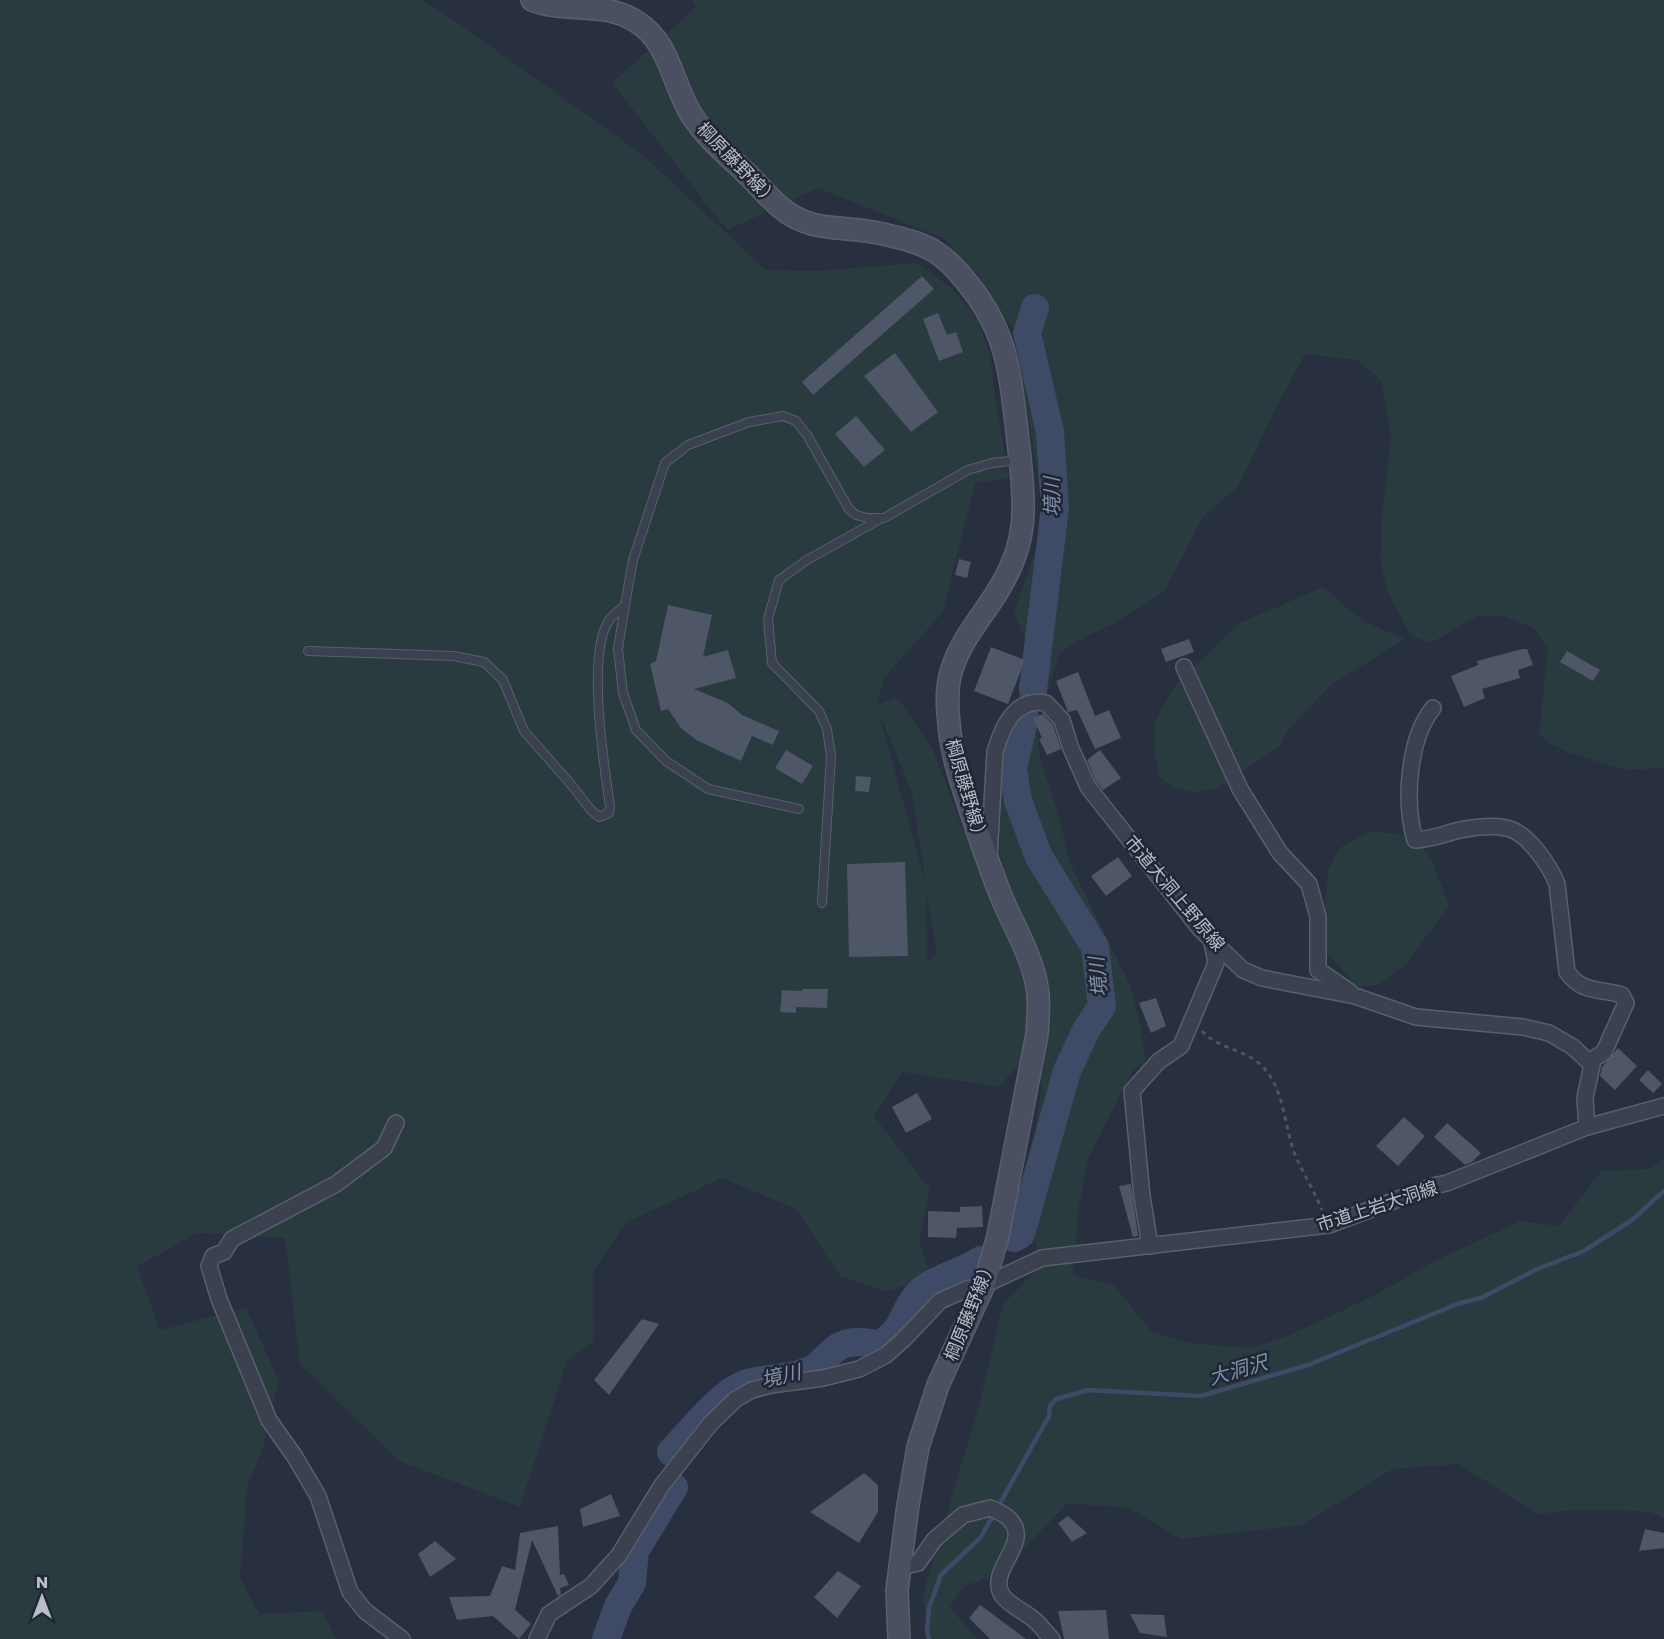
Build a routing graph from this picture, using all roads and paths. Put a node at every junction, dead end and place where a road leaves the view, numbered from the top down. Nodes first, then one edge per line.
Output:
1 (532, 0) edge
2 (1020, 459) junction
3 (884, 518) junction
4 (625, 605) junction
5 (308, 651) dead end
6 (1185, 667) dead end
7 (1433, 708) dead end
8 (800, 809) dead end
9 (988, 864) junction
10 (822, 903) dead end
11 (1212, 942) junction
12 (1355, 996) junction
13 (1199, 1006) junction
14 (1589, 1062) junction
15 (1664, 1106) edge
16 (396, 1123) dead end
17 (1587, 1126) junction
18 (1329, 1226) junction
19 (1150, 1246) junction
20 (984, 1285) junction
21 (900, 1567) junction
22 (402, 1639) edge
23 (537, 1639) edge
24 (899, 1639) edge
25 (1052, 1639) edge

1 - 2 main road, 棡原藤野線）
2 - 3 lane
2 - 9 main road, 棡原藤野線）
3 - 4 lane
3 - 10 lane
4 - 5 lane
4 - 8 lane
6 - 12 street
7 - 14 street
9 - 11 street, 市道大洞上野原線
9 - 20 main road, 棡原藤野線）
11 - 12 street, 市道大洞上野原線
11 - 13 street
12 - 14 street, 市道大洞上野原線
13 - 18 path
13 - 19 street
14 - 17 street
15 - 17 street, 市道上岩大洞線
16 - 22 street
17 - 18 street, 市道上岩大洞線
18 - 19 street, 市道上岩大洞線
19 - 20 street, 市道上岩大洞線
20 - 21 main road, 棡原藤野線）
20 - 23 street, 市道上岩大洞線
21 - 24 main road, 棡原藤野線）
21 - 25 street

